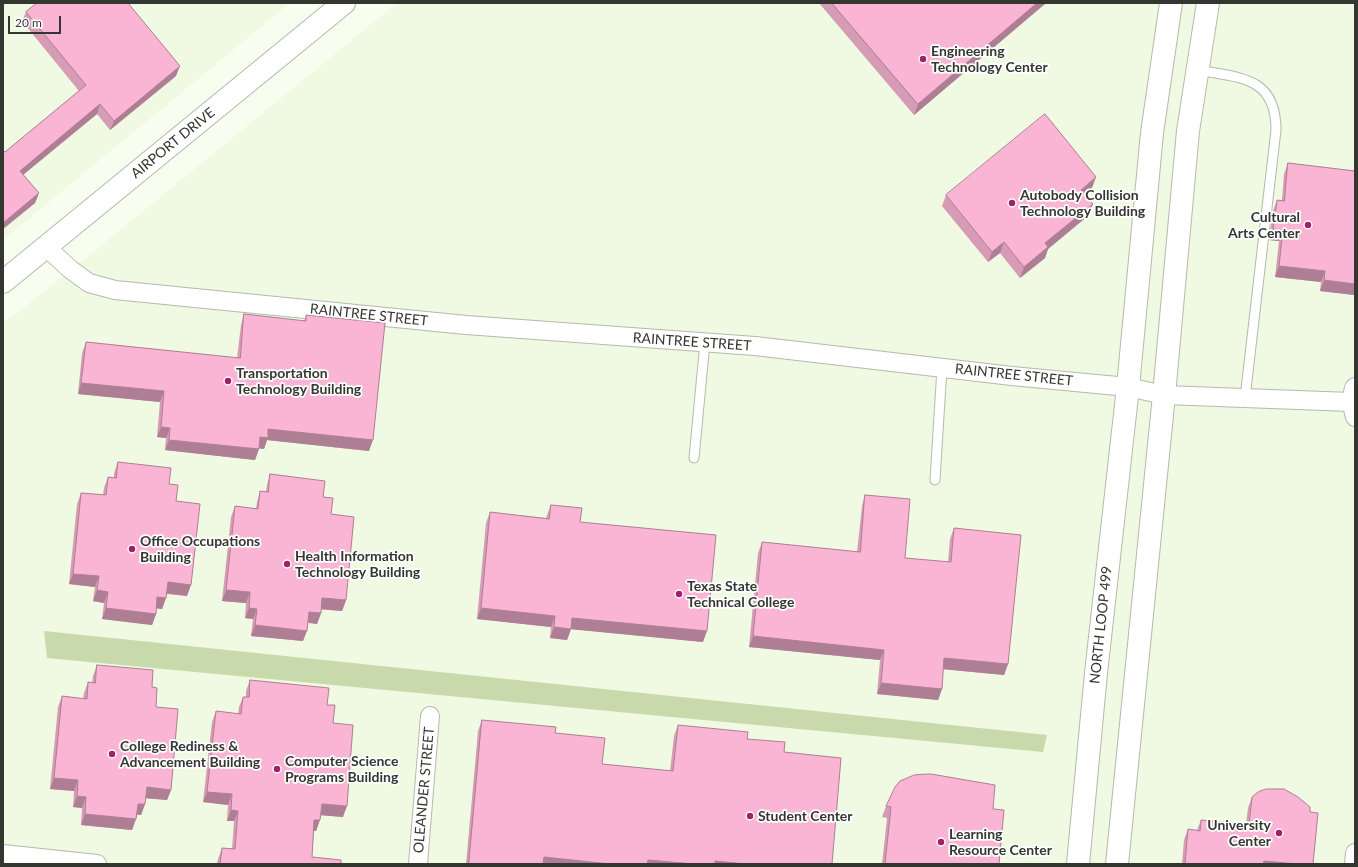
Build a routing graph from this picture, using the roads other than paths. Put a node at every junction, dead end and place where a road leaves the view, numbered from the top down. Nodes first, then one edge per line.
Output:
1 (344, 3) edge
2 (1171, 3) edge
3 (1208, 3) edge
4 (1198, 70) junction
5 (46, 247) junction
6 (3, 282) edge
7 (705, 342) junction
8 (942, 368) junction
9 (1128, 386) junction
10 (1164, 395) junction
11 (1245, 398) junction
12 (1354, 402) edge
13 (694, 458) dead end
14 (935, 480) dead end
15 (430, 716) dead end
16 (1355, 853) edge
17 (3, 854) edge
18 (97, 864) edge
19 (418, 864) edge
20 (1078, 864) edge
21 (1117, 864) edge
22 (1354, 864) edge

1 - 5 main road, AIRPORT DRIVE
2 - 9 main road, NORTH LOOP 499
3 - 4 main road
4 - 10 main road
4 - 11 lane
5 - 6 main road, AIRPORT DRIVE
5 - 7 street, RAINTREE STREET
7 - 8 street, RAINTREE STREET
7 - 13 lane
8 - 9 street, RAINTREE STREET
8 - 14 lane
9 - 10 street, RAINTREE STREET
9 - 20 main road, NORTH LOOP 499
10 - 11 street, RAINTREE STREET
10 - 21 main road
11 - 12 street, RAINTREE STREET
15 - 19 street, OLEANDER STREET
16 - 22 street
17 - 18 street

